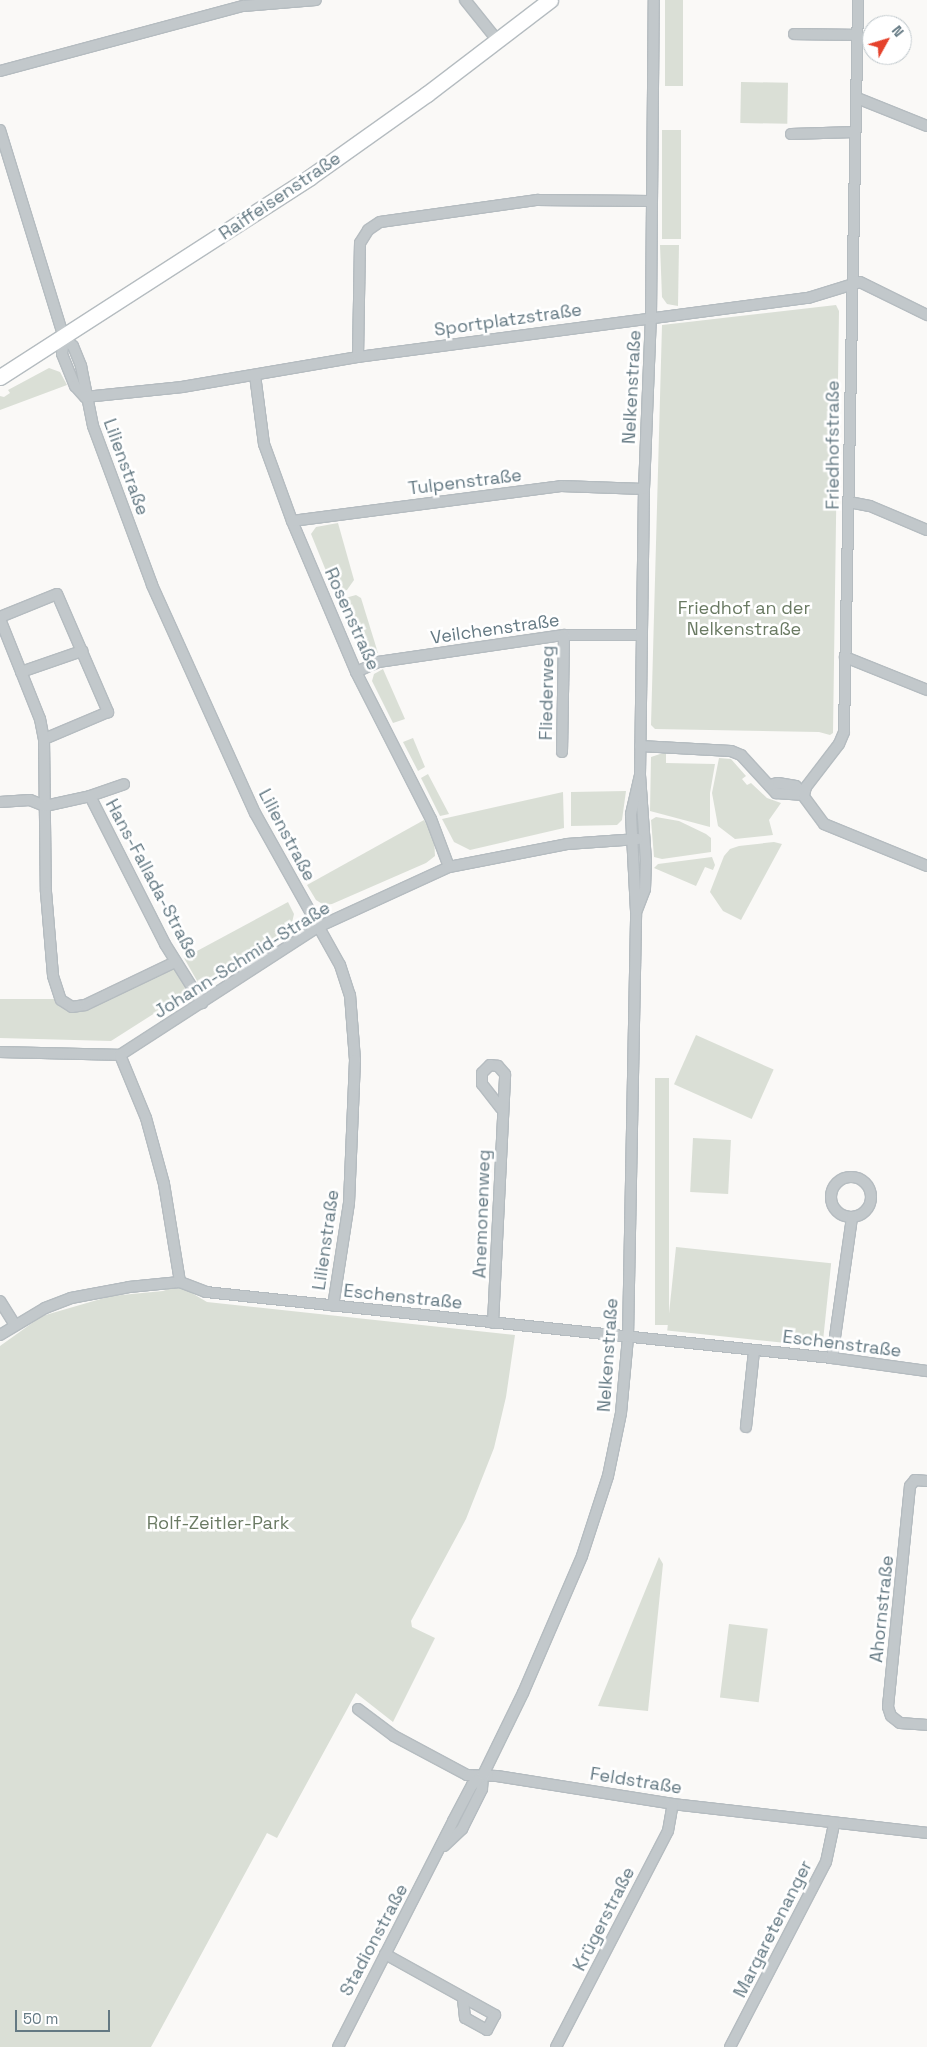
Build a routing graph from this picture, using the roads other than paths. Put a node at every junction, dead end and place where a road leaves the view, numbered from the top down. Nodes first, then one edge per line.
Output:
1 (316, 0) edge
2 (465, 0) edge
3 (550, 0) edge
4 (654, 0) edge
5 (858, 0) edge
6 (794, 34) dead end
7 (858, 35) junction
8 (498, 40) junction
9 (0, 71) edge
10 (856, 98) junction
11 (927, 126) edge
12 (0, 130) edge
13 (855, 132) junction
14 (791, 134) dead end
15 (650, 201) junction
16 (853, 286) junction
17 (927, 315) edge
18 (651, 317) junction
19 (64, 338) junction
20 (358, 357) junction
21 (255, 375) junction
22 (0, 377) edge
23 (86, 397) junction
24 (644, 489) junction
25 (849, 502) junction
26 (292, 521) junction
27 (927, 530) edge
28 (0, 618) edge
29 (564, 635) junction
30 (642, 636) junction
31 (82, 651) junction
32 (845, 657) junction
33 (21, 672) junction
34 (356, 672) junction
35 (927, 690) edge
36 (44, 739) junction
37 (640, 746) junction
38 (562, 752) dead end
39 (640, 775) junction
40 (124, 784) dead end
41 (804, 795) junction
42 (90, 796) junction
43 (0, 802) edge
44 (46, 806) junction
45 (632, 839) junction
46 (644, 839) junction
47 (927, 866) edge
48 (449, 867) junction
49 (636, 911) junction
50 (318, 927) junction
51 (175, 962) junction
52 (202, 1002) junction
53 (0, 1052) edge
54 (120, 1055) junction
55 (501, 1108) dead end
56 (852, 1217) junction
57 (180, 1282) junction
58 (0, 1301) edge
59 (333, 1306) junction
60 (493, 1323) junction
61 (15, 1325) junction
62 (0, 1335) edge
63 (628, 1337) junction
64 (754, 1351) junction
65 (832, 1358) junction
66 (927, 1371) edge
67 (746, 1427) dead end
68 (927, 1481) edge
69 (358, 1709) dead end
70 (927, 1725) edge
71 (483, 1775) junction
72 (673, 1804) junction
73 (834, 1823) junction
74 (927, 1833) edge
75 (385, 1954) junction
76 (463, 1998) dead end
77 (338, 2047) edge
78 (556, 2047) edge
79 (730, 2047) edge

1 - 9 street
2 - 8 street
3 - 8 street, Raiffeisenstraße
4 - 15 street, Nelkenstraße
5 - 7 street, Friedhofstraße
6 - 7 street
7 - 10 street, Friedhofstraße
8 - 19 street, Raiffeisenstraße
10 - 11 street
10 - 13 street, Friedhofstraße
12 - 19 street, Lilienstraße
13 - 14 street
13 - 16 street, Friedhofstraße
15 - 18 street, Nelkenstraße
15 - 20 street
16 - 17 street, Sportplatzstraße
16 - 18 street, Sportplatzstraße
16 - 25 street, Friedhofstraße
18 - 20 street, Sportplatzstraße
18 - 24 street, Nelkenstraße
19 - 22 street, Raiffeisenstraße
19 - 23 street, Lilienstraße
20 - 21 street, Sportplatzstraße
21 - 23 street, Sportplatzstraße
21 - 26 street, Rosenstraße
23 - 50 street, Lilienstraße
24 - 26 street, Tulpenstraße
24 - 30 street, Nelkenstraße
25 - 27 street
25 - 32 street, Friedhofstraße
26 - 34 street, Rosenstraße
28 - 31 street
28 - 33 street
29 - 30 street, Veilchenstraße
29 - 34 street, Veilchenstraße
29 - 38 street, Fliederweg
30 - 37 street, Nelkenstraße
31 - 33 street
31 - 36 street
32 - 35 street
32 - 41 street, Friedhofstraße
33 - 36 street
34 - 48 street, Rosenstraße
36 - 44 street
37 - 39 street, Nelkenstraße
37 - 41 street
39 - 45 street, Nelkenstraße
39 - 46 street, Nelkenstraße
40 - 42 street, Hans-Fallada-Straße
41 - 47 street
42 - 44 street, Hans-Fallada-Straße
42 - 51 street, Hans-Fallada-Straße
43 - 44 street, Hans-Fallada-Straße
44 - 51 street
45 - 46 street, Johann-Schmid-Straße
45 - 48 street, Johann-Schmid-Straße
45 - 49 street, Nelkenstraße
46 - 49 street, Nelkenstraße
48 - 50 street, Johann-Schmid-Straße
49 - 63 street, Nelkenstraße
50 - 52 street, Johann-Schmid-Straße
50 - 59 street, Lilienstraße
51 - 52 street, Hans-Fallada-Straße
52 - 54 street, Johann-Schmid-Straße
53 - 54 street
54 - 57 street
55 - 60 street, Anemonenweg
56 - 56 street
56 - 65 street
57 - 59 street, Eschenstraße
57 - 61 street, Eschenstraße
58 - 61 street
59 - 60 street, Eschenstraße
60 - 63 street, Eschenstraße
61 - 62 street, Eschenstraße
63 - 64 street, Eschenstraße
63 - 71 street, Nelkenstraße
64 - 65 street, Eschenstraße
64 - 67 street
65 - 66 street, Eschenstraße
68 - 70 street, Ahornstraße
69 - 71 street, Feldstraße
71 - 72 street, Feldstraße
71 - 75 street, Stadionstraße
72 - 73 street, Feldstraße
72 - 78 street, Krügerstraße
73 - 74 street, Feldstraße
73 - 79 street, Margaretenanger
75 - 76 street
75 - 77 street, Stadionstraße

